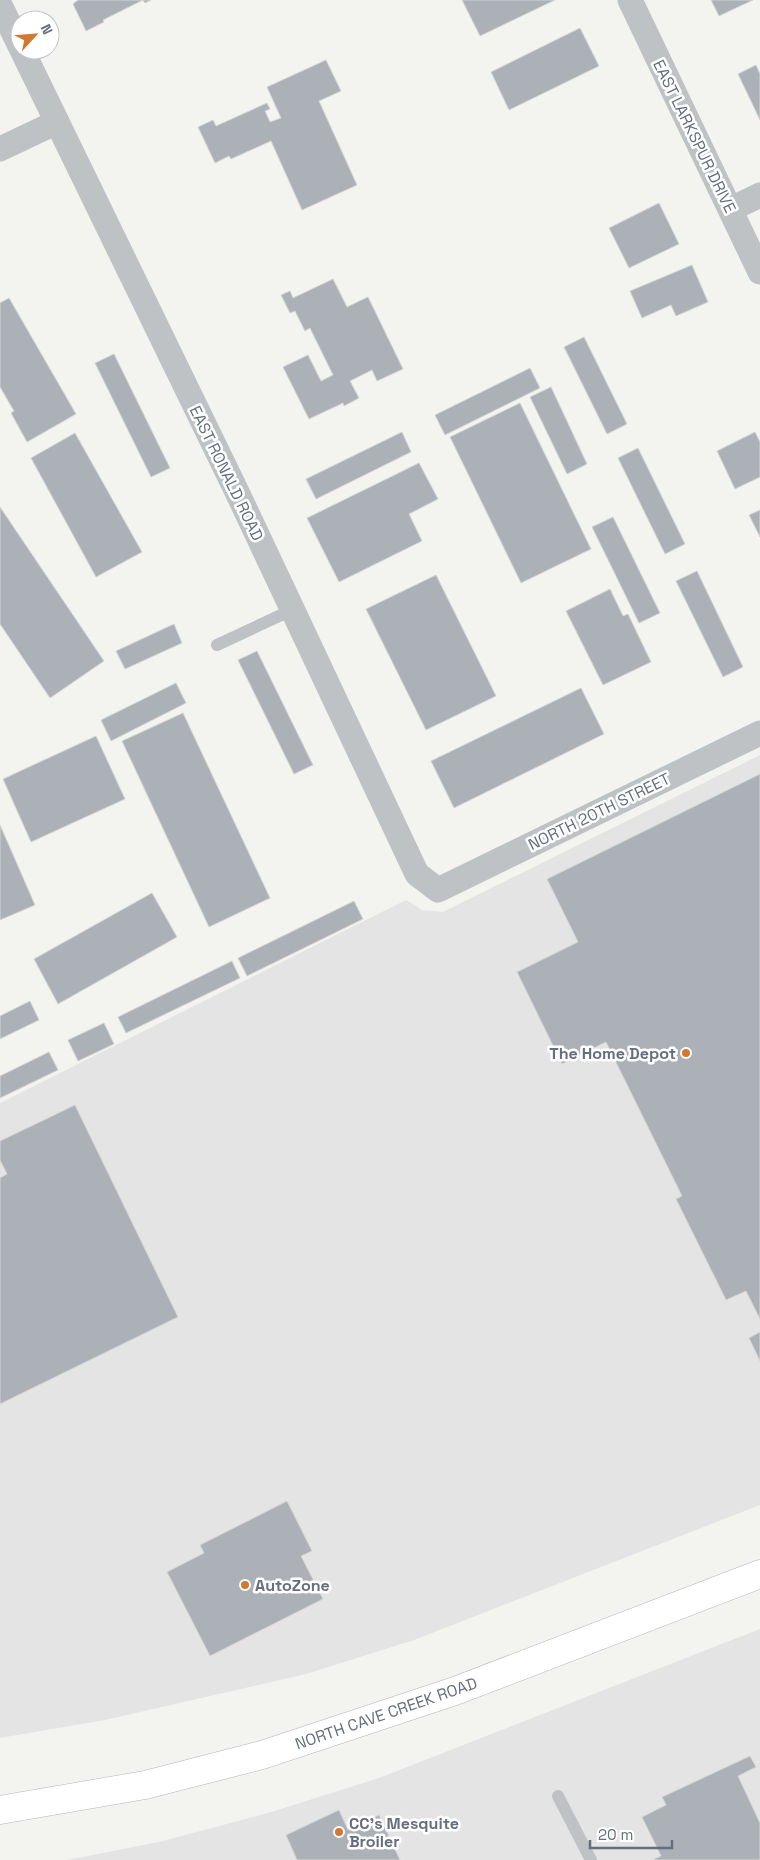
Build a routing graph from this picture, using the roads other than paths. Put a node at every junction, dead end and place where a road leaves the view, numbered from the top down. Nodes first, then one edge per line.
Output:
1 (630, 0) edge
2 (0, 5) edge
3 (10, 26) edge
4 (27, 60) edge
5 (57, 122) junction
6 (0, 149) edge
7 (760, 195) edge
8 (731, 209) junction
9 (760, 272) edge
10 (292, 610) junction
11 (217, 646) dead end
12 (760, 733) edge
13 (438, 890) joint
14 (760, 1574) edge
15 (558, 1796) dead end
16 (0, 1810) edge
17 (591, 1860) edge

1 - 8 street, EAST LARKSPUR DRIVE
2 - 3 street
4 - 5 street, EAST RONALD ROAD
5 - 6 street
5 - 10 street, EAST RONALD ROAD
7 - 8 street
8 - 9 street, EAST LARKSPUR DRIVE
10 - 11 lane
10 - 13 street, EAST RONALD ROAD
12 - 13 street, NORTH 20TH STREET
14 - 16 main road, NORTH CAVE CREEK ROAD
15 - 17 lane

